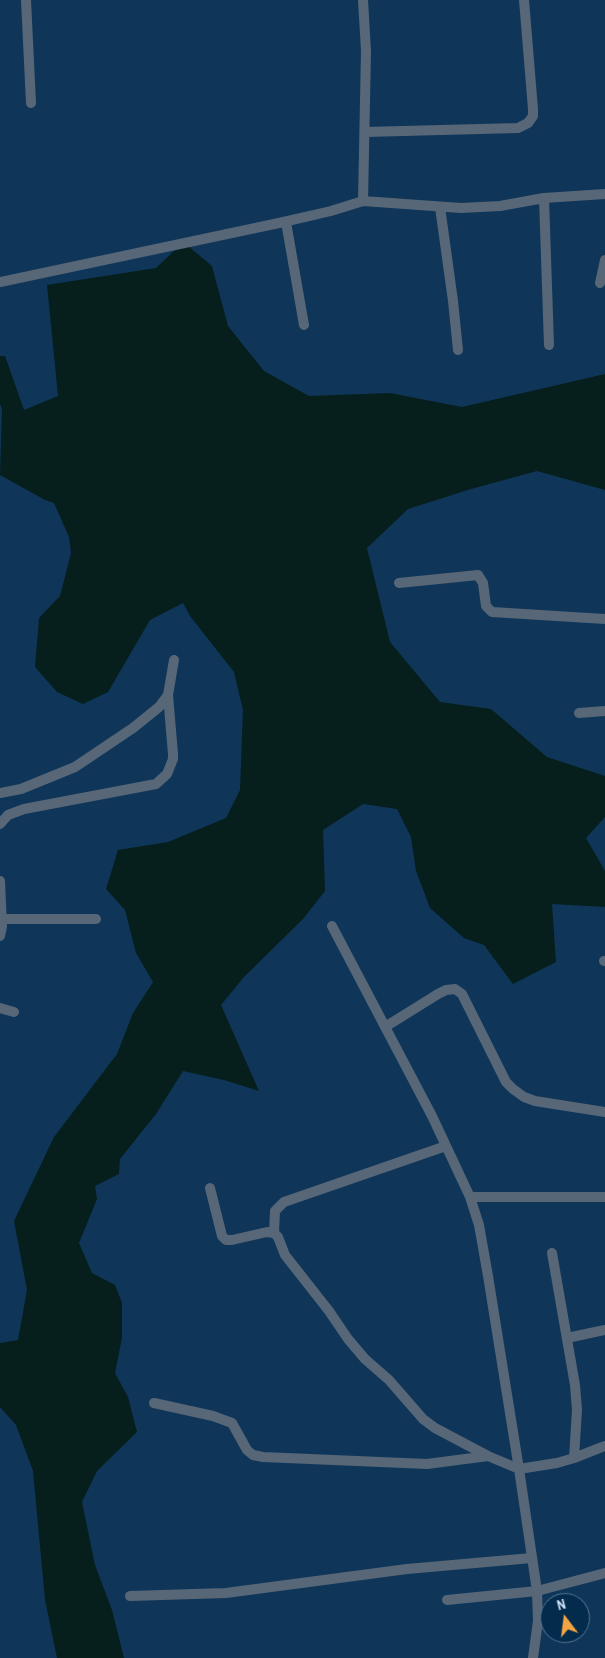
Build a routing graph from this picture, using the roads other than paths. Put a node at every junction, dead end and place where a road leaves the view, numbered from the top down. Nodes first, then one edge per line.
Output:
1 (26, 0) edge
2 (363, 0) edge
3 (524, 0) edge
4 (31, 103) dead end
5 (366, 132) junction
6 (605, 194) edge
7 (544, 198) junction
8 (363, 201) junction
9 (440, 207) junction
10 (286, 222) junction
11 (605, 260) edge
12 (0, 282) edge
13 (600, 283) dead end
14 (304, 325) dead end
15 (549, 345) dead end
16 (458, 350) dead end
17 (399, 583) dead end
18 (605, 619) edge
19 (174, 660) dead end
20 (168, 695) junction
21 (605, 711) edge
22 (579, 713) dead end
23 (0, 793) edge
24 (0, 824) edge
25 (0, 881) edge
26 (2, 919) junction
27 (96, 919) dead end
28 (332, 926) dead end
29 (0, 936) edge
30 (0, 1008) edge
31 (14, 1012) dead end
32 (385, 1027) junction
33 (605, 1112) edge
34 (446, 1146) junction
35 (210, 1188) dead end
36 (470, 1197) junction
37 (605, 1197) edge
38 (274, 1233) junction
39 (552, 1253) dead end
40 (605, 1330) edge
41 (567, 1338) junction
42 (154, 1403) dead end
43 (605, 1446) edge
44 (488, 1456) junction
45 (574, 1458) junction
46 (519, 1469) junction
47 (532, 1558) junction
48 (605, 1574) edge
49 (537, 1591) junction
50 (130, 1596) dead end
51 (447, 1600) dead end
52 (533, 1658) edge

1 - 4 street
2 - 5 street
3 - 5 street
5 - 8 street
6 - 7 street
7 - 9 street
7 - 15 street
8 - 9 street
8 - 10 street
9 - 16 street
10 - 12 street
10 - 14 street
11 - 13 street
17 - 18 street
19 - 20 street
20 - 23 street
20 - 24 street
21 - 22 street
25 - 26 street
26 - 27 street
26 - 29 street
28 - 32 street
30 - 31 street
32 - 33 street
32 - 34 street
34 - 36 street
34 - 38 street
35 - 38 street
36 - 37 street
36 - 46 street
38 - 44 street
39 - 41 street
40 - 41 street
41 - 45 street
42 - 44 street
43 - 45 street
44 - 46 street
45 - 46 street
46 - 47 street
47 - 49 street
47 - 50 street
48 - 49 street
49 - 51 street
49 - 52 street

